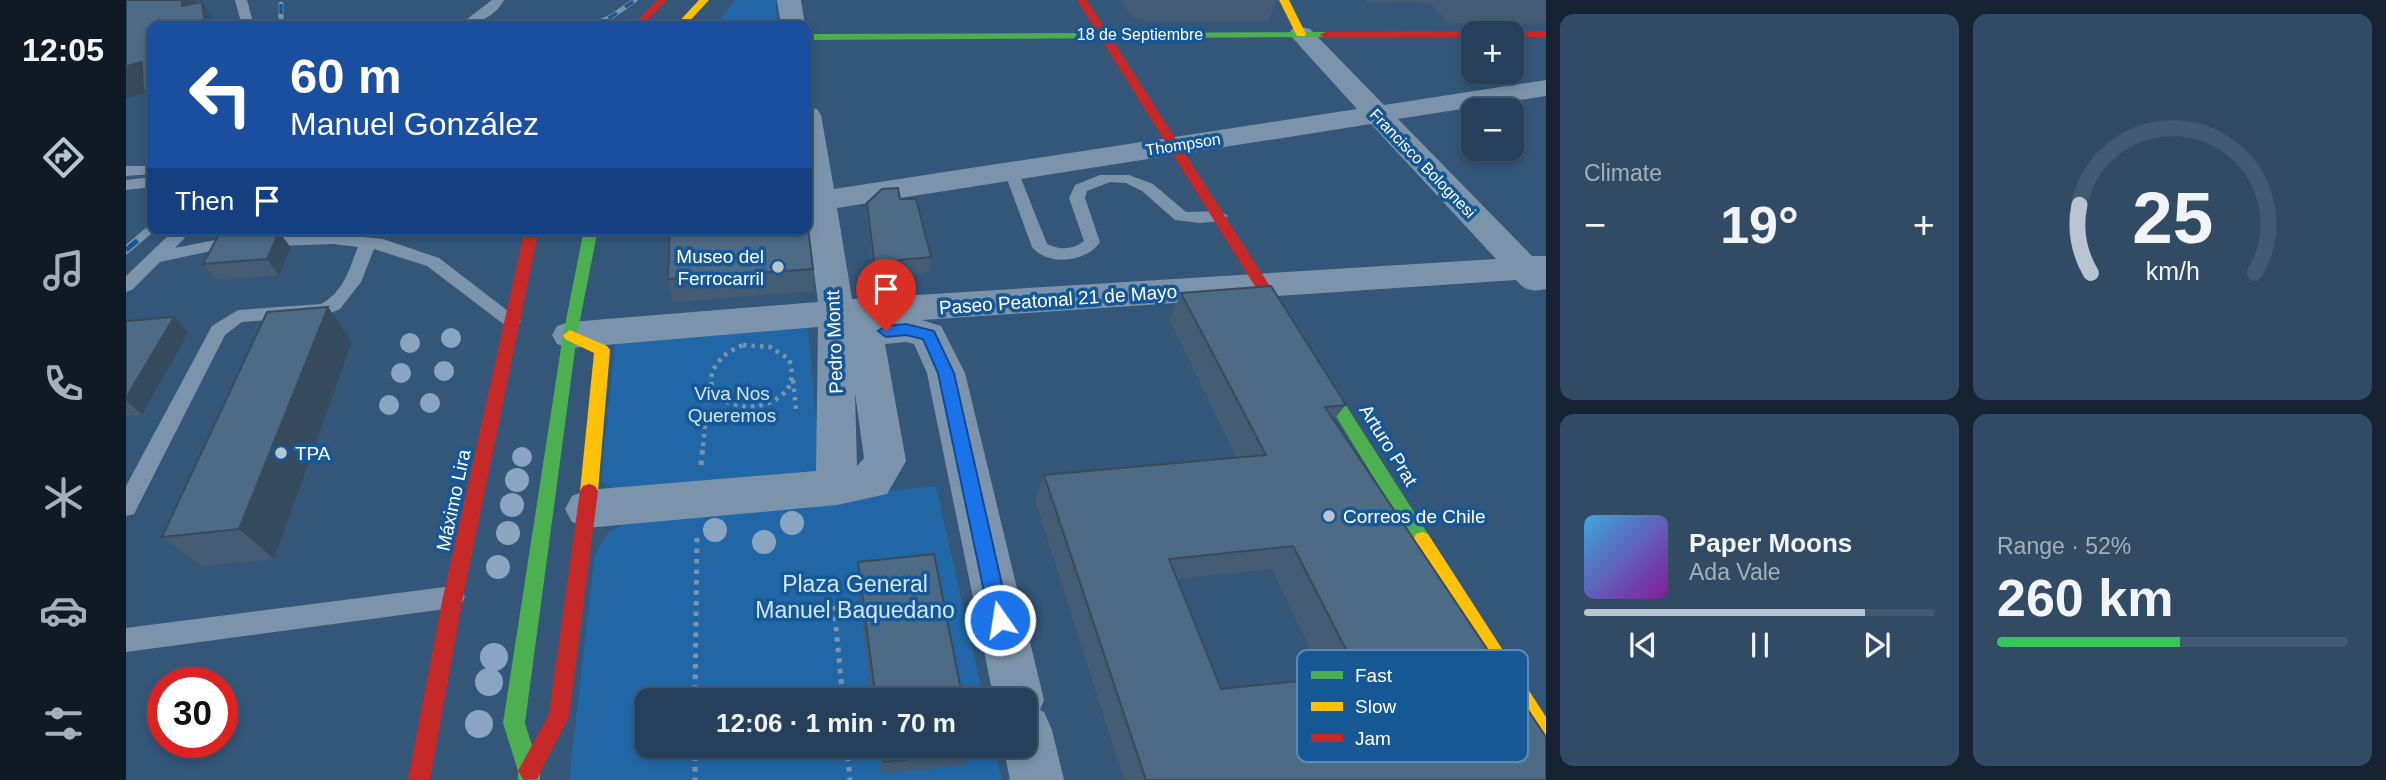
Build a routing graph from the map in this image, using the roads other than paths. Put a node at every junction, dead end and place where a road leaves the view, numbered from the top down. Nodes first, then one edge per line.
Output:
1 (242, 0) edge
2 (498, 0) edge
3 (662, 0) edge
4 (704, 0) edge
5 (789, 0) edge
6 (1082, 0) edge
7 (1284, 0) edge
8 (247, 21) edge
9 (472, 21) edge
10 (642, 21) edge
11 (685, 21) edge
12 (792, 21) edge
13 (1104, 34) junction
14 (1301, 34) junction
15 (1461, 34) edge
16 (1524, 34) edge
17 (1546, 34) edge
18 (812, 37) edge
19 (1546, 88) edge
20 (1377, 114) junction
21 (1175, 145) junction
22 (812, 148) edge
23 (147, 170) edge
24 (126, 171) edge
25 (1011, 171) junction
26 (147, 183) edge
27 (126, 185) edge
28 (820, 201) junction
29 (1220, 216) junction
30 (179, 235) edge
31 (531, 235) edge
32 (590, 235) edge
33 (366, 236) edge
34 (155, 258) junction
35 (1538, 276) edge
36 (1264, 285) junction
37 (126, 286) edge
38 (512, 321) junction
39 (846, 327) junction
40 (570, 335) junction
41 (126, 507) edge
42 (587, 509) junction
43 (453, 597) junction
44 (126, 640) edge
45 (1492, 650) edge
46 (1016, 688) edge
47 (1528, 707) edge
48 (1546, 736) edge
49 (1032, 758) edge
50 (529, 776) edge
51 (419, 780) edge
52 (1037, 780) edge

1 - 8 lane
2 - 9 lane
3 - 10 main road
4 - 11 main road
5 - 12 street
6 - 13 main road, Arturo Prat
7 - 14 main road
13 - 14 main road, 18 de Septiembre
13 - 18 main road, 18 de Septiembre
13 - 21 main road, Arturo Prat
14 - 15 main road, 18 de Septiembre
14 - 20 street, Francisco Bolognesi
16 - 17 main road
19 - 20 street, Thompson
20 - 21 street, Thompson
20 - 35 street, Francisco Bolognesi
21 - 25 street, Thompson
21 - 29 main road, Arturo Prat
22 - 28 street, Pedro Montt
23 - 24 lane
25 - 28 street, Thompson
25 - 29 lane
26 - 27 lane
28 - 39 street, Pedro Montt
29 - 36 main road, Arturo Prat
30 - 34 lane
31 - 38 main road, Máximo Lira
32 - 40 main road
33 - 34 lane
33 - 38 lane
33 - 41 lane
34 - 37 lane
35 - 36 street, Paseo Peatonal 21 de Mayo
36 - 39 street, Paseo Peatonal 21 de Mayo
36 - 45 main road, Arturo Prat
38 - 43 main road, Máximo Lira
39 - 40 street, Paseo Peatonal 21 de Mayo
39 - 42 street, Pedro Montt
39 - 46 street
40 - 42 main road
40 - 50 main road
42 - 50 main road
43 - 44 lane
43 - 51 main road, Máximo Lira
47 - 48 main road, Arturo Prat
49 - 52 street

